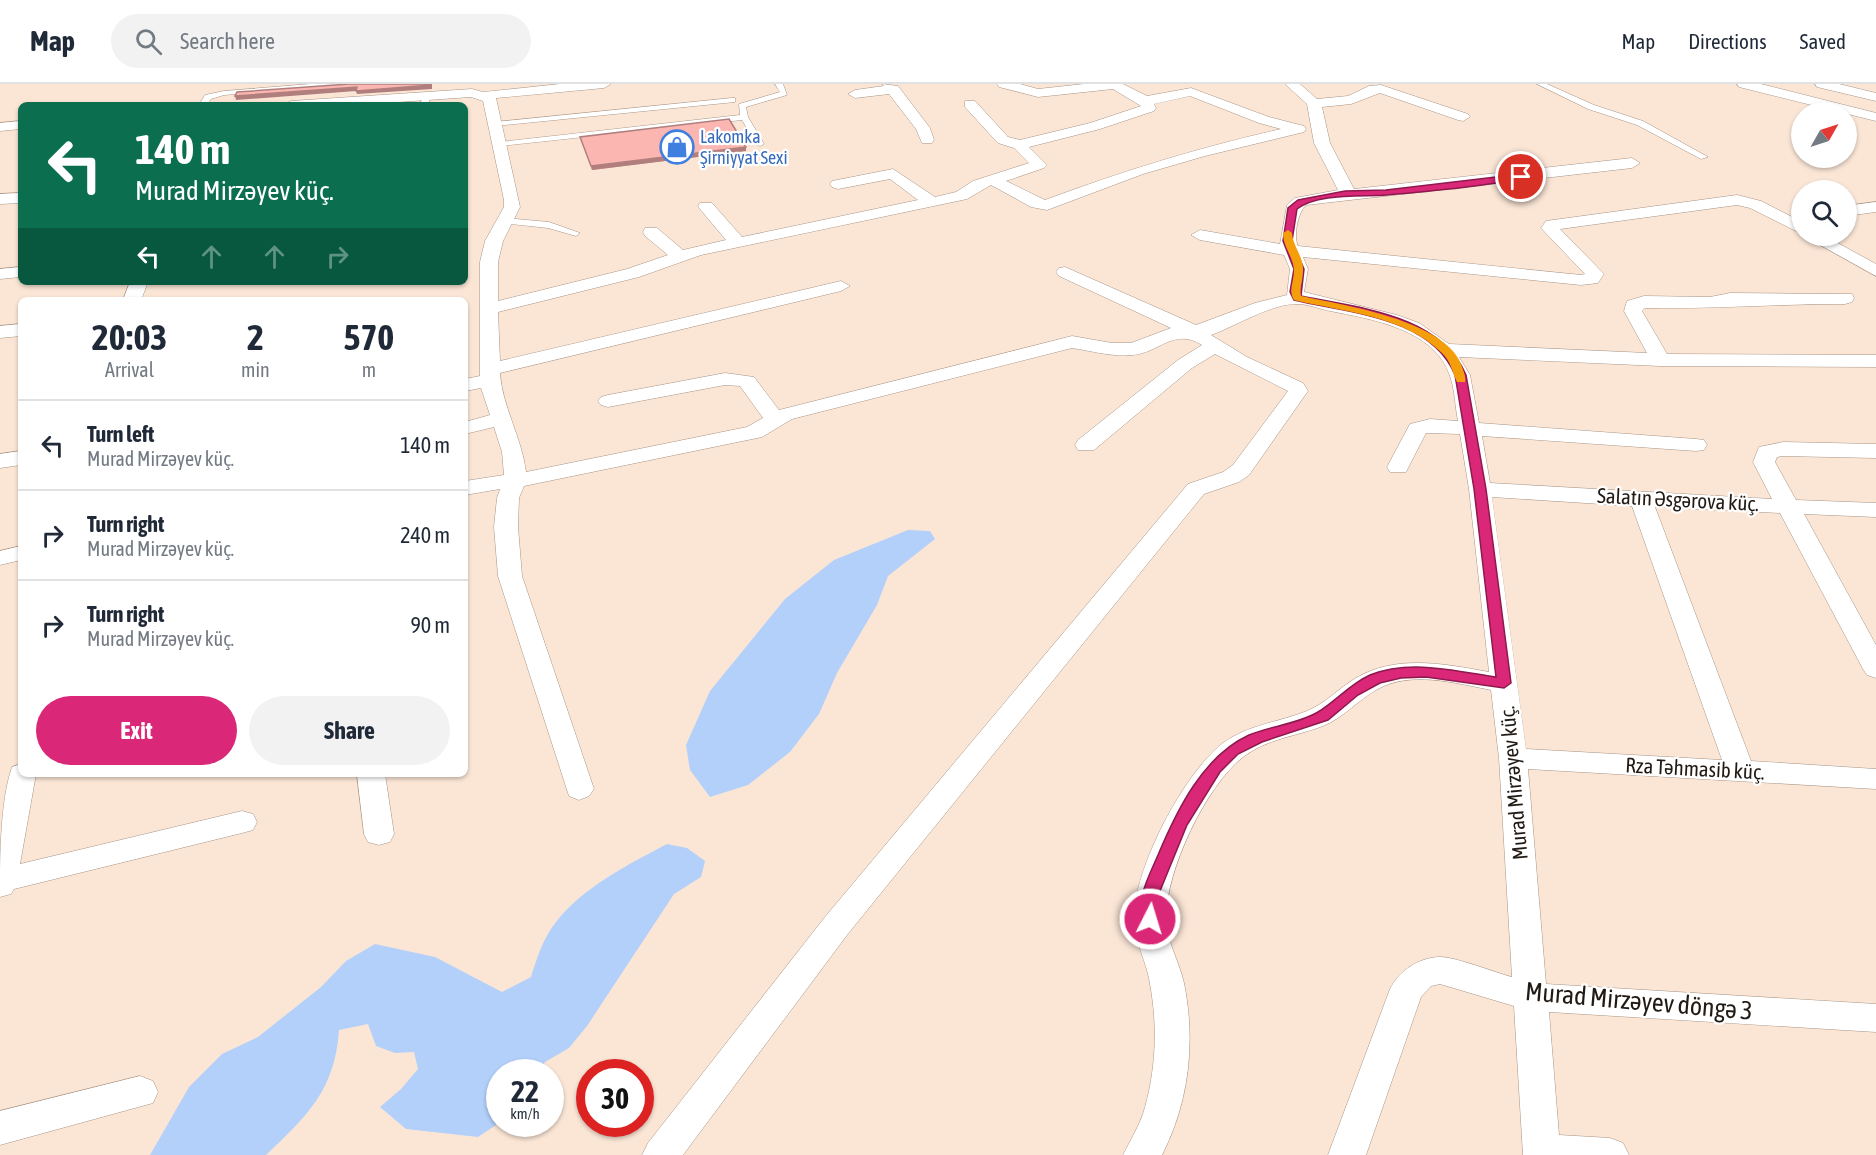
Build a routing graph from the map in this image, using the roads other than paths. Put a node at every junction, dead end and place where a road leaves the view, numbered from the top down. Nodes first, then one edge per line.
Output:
1 (339, 84) edge
2 (604, 84) edge
3 (779, 84) edge
4 (1005, 84) edge
5 (1292, 84) edge
6 (1541, 84) edge
7 (1744, 84) edge
8 (1822, 84) edge
9 (1114, 85) edge
10 (891, 87) edge
11 (855, 94) dead end
12 (486, 95) junction
13 (1876, 97) edge
14 (425, 100) edge
15 (732, 100) dead end
16 (1145, 101) junction
17 (205, 102) edge
18 (371, 102) edge
19 (1314, 103) junction
20 (970, 104) dead end
21 (744, 117) junction
22 (1463, 117) dead end
23 (1876, 117) edge
24 (495, 124) junction
25 (18, 125) edge
26 (0, 127) edge
27 (1308, 129) junction
28 (927, 140) dead end
29 (500, 144) junction
30 (760, 144) dead end
31 (1019, 145) junction
32 (1704, 157) dead end
33 (1632, 163) dead end
34 (993, 180) junction
35 (838, 184) dead end
36 (1345, 194) junction
37 (18, 198) edge
38 (0, 199) edge
39 (933, 203) junction
40 (706, 206) dead end
41 (1876, 207) edge
42 (1857, 210) edge
43 (1791, 218) edge
44 (1783, 219) junction
45 (505, 221) junction
46 (1791, 223) edge
47 (651, 232) dead end
48 (576, 233) dead end
49 (1200, 235) dead end
50 (737, 242) junction
51 (1831, 246) edge
52 (1292, 251) junction
53 (680, 256) junction
54 (1876, 271) edge
55 (18, 272) edge
56 (1065, 272) dead end
57 (0, 274) edge
58 (841, 286) dead end
59 (1297, 298) junction
60 (1845, 298) dead end
61 (481, 325) edge
62 (18, 330) edge
63 (0, 332) edge
64 (1205, 339) junction
65 (1445, 350) junction
66 (1660, 360) junction
67 (1876, 361) edge
68 (490, 375) junction
69 (468, 384) edge
70 (608, 401) dead end
71 (501, 419) junction
72 (776, 419) junction
73 (468, 427) edge
74 (1469, 430) junction
75 (1696, 444) dead end
76 (1086, 445) dead end
77 (1876, 451) edge
78 (18, 458) edge
79 (0, 461) edge
80 (1398, 466) dead end
81 (516, 479) junction
82 (468, 487) edge
83 (1480, 489) junction
84 (1641, 500) junction
85 (1788, 505) junction
86 (1876, 510) edge
87 (18, 554) edge
88 (0, 558) edge
89 (1876, 669) edge
90 (1504, 683) junction
91 (1513, 758) junction
92 (1740, 771) junction
93 (21, 777) edge
94 (371, 777) edge
95 (1876, 779) edge
96 (579, 789) dead end
97 (242, 822) dead end
98 (379, 834) dead end
99 (1, 882) edge
100 (1531, 997) junction
101 (1876, 1018) edge
102 (140, 1092) dead end
103 (0, 1128) edge
104 (1542, 1153) edge
105 (661, 1155) edge
106 (1142, 1155) edge
107 (1347, 1155) edge
108 (1610, 1155) edge

1 - 17 lane
2 - 12 street
3 - 21 lane
4 - 9 street
5 - 19 street
6 - 32 lane
7 - 23 street
8 - 13 street
9 - 16 street
10 - 11 street
10 - 28 street
12 - 14 street
12 - 24 street
14 - 18 street
15 - 24 lane
16 - 27 street
16 - 31 street
19 - 22 street
19 - 27 street
20 - 31 street
21 - 29 lane
21 - 30 lane
24 - 29 street
25 - 26 street
27 - 34 street
27 - 36 street
29 - 45 street
31 - 34 street
33 - 36 street
34 - 39 street
35 - 39 street
36 - 52 street
37 - 38 street
39 - 50 street
40 - 50 street
41 - 42 street
43 - 44 street
44 - 46 street
44 - 52 street
45 - 48 lane
45 - 61 street
47 - 53 street
49 - 52 street
50 - 53 street
51 - 54 street
52 - 59 street
53 - 61 street
55 - 57 street
56 - 64 street
58 - 68 street
59 - 64 street
59 - 65 street, Murad Mirzəyev küç.
60 - 66 street
61 - 68 street
62 - 63 street
64 - 72 street
64 - 76 street
64 - 105 street
65 - 66 street
65 - 74 street, Murad Mirzəyev küç.
66 - 67 street
68 - 69 street
68 - 71 street
70 - 72 street
71 - 73 street
71 - 81 street
72 - 81 street
74 - 75 street
74 - 80 street
74 - 83 street, Murad Mirzəyev küç.
77 - 85 street
78 - 79 street
81 - 82 street
81 - 96 street
83 - 84 street, Salatın Əsgərova küç.
83 - 90 street, Murad Mirzəyev küç.
84 - 85 street, Salatın Əsgərova küç.
84 - 92 street
85 - 86 street, Salatın Əsgərova küç.
85 - 89 street
87 - 88 street
90 - 91 street, Murad Mirzəyev küç.
90 - 106 street
91 - 92 street, Rza Təhmasib küç.
91 - 100 street, Murad Mirzəyev küç.
92 - 95 street, Rza Təhmasib küç.
93 - 99 street
94 - 98 street
97 - 99 street
100 - 101 street, Murad Mirzəyev döngə 3
100 - 104 street, Murad Mirzəyev küç.
100 - 107 street, Murad Mirzəyev döngə 3
102 - 103 street
104 - 108 street

